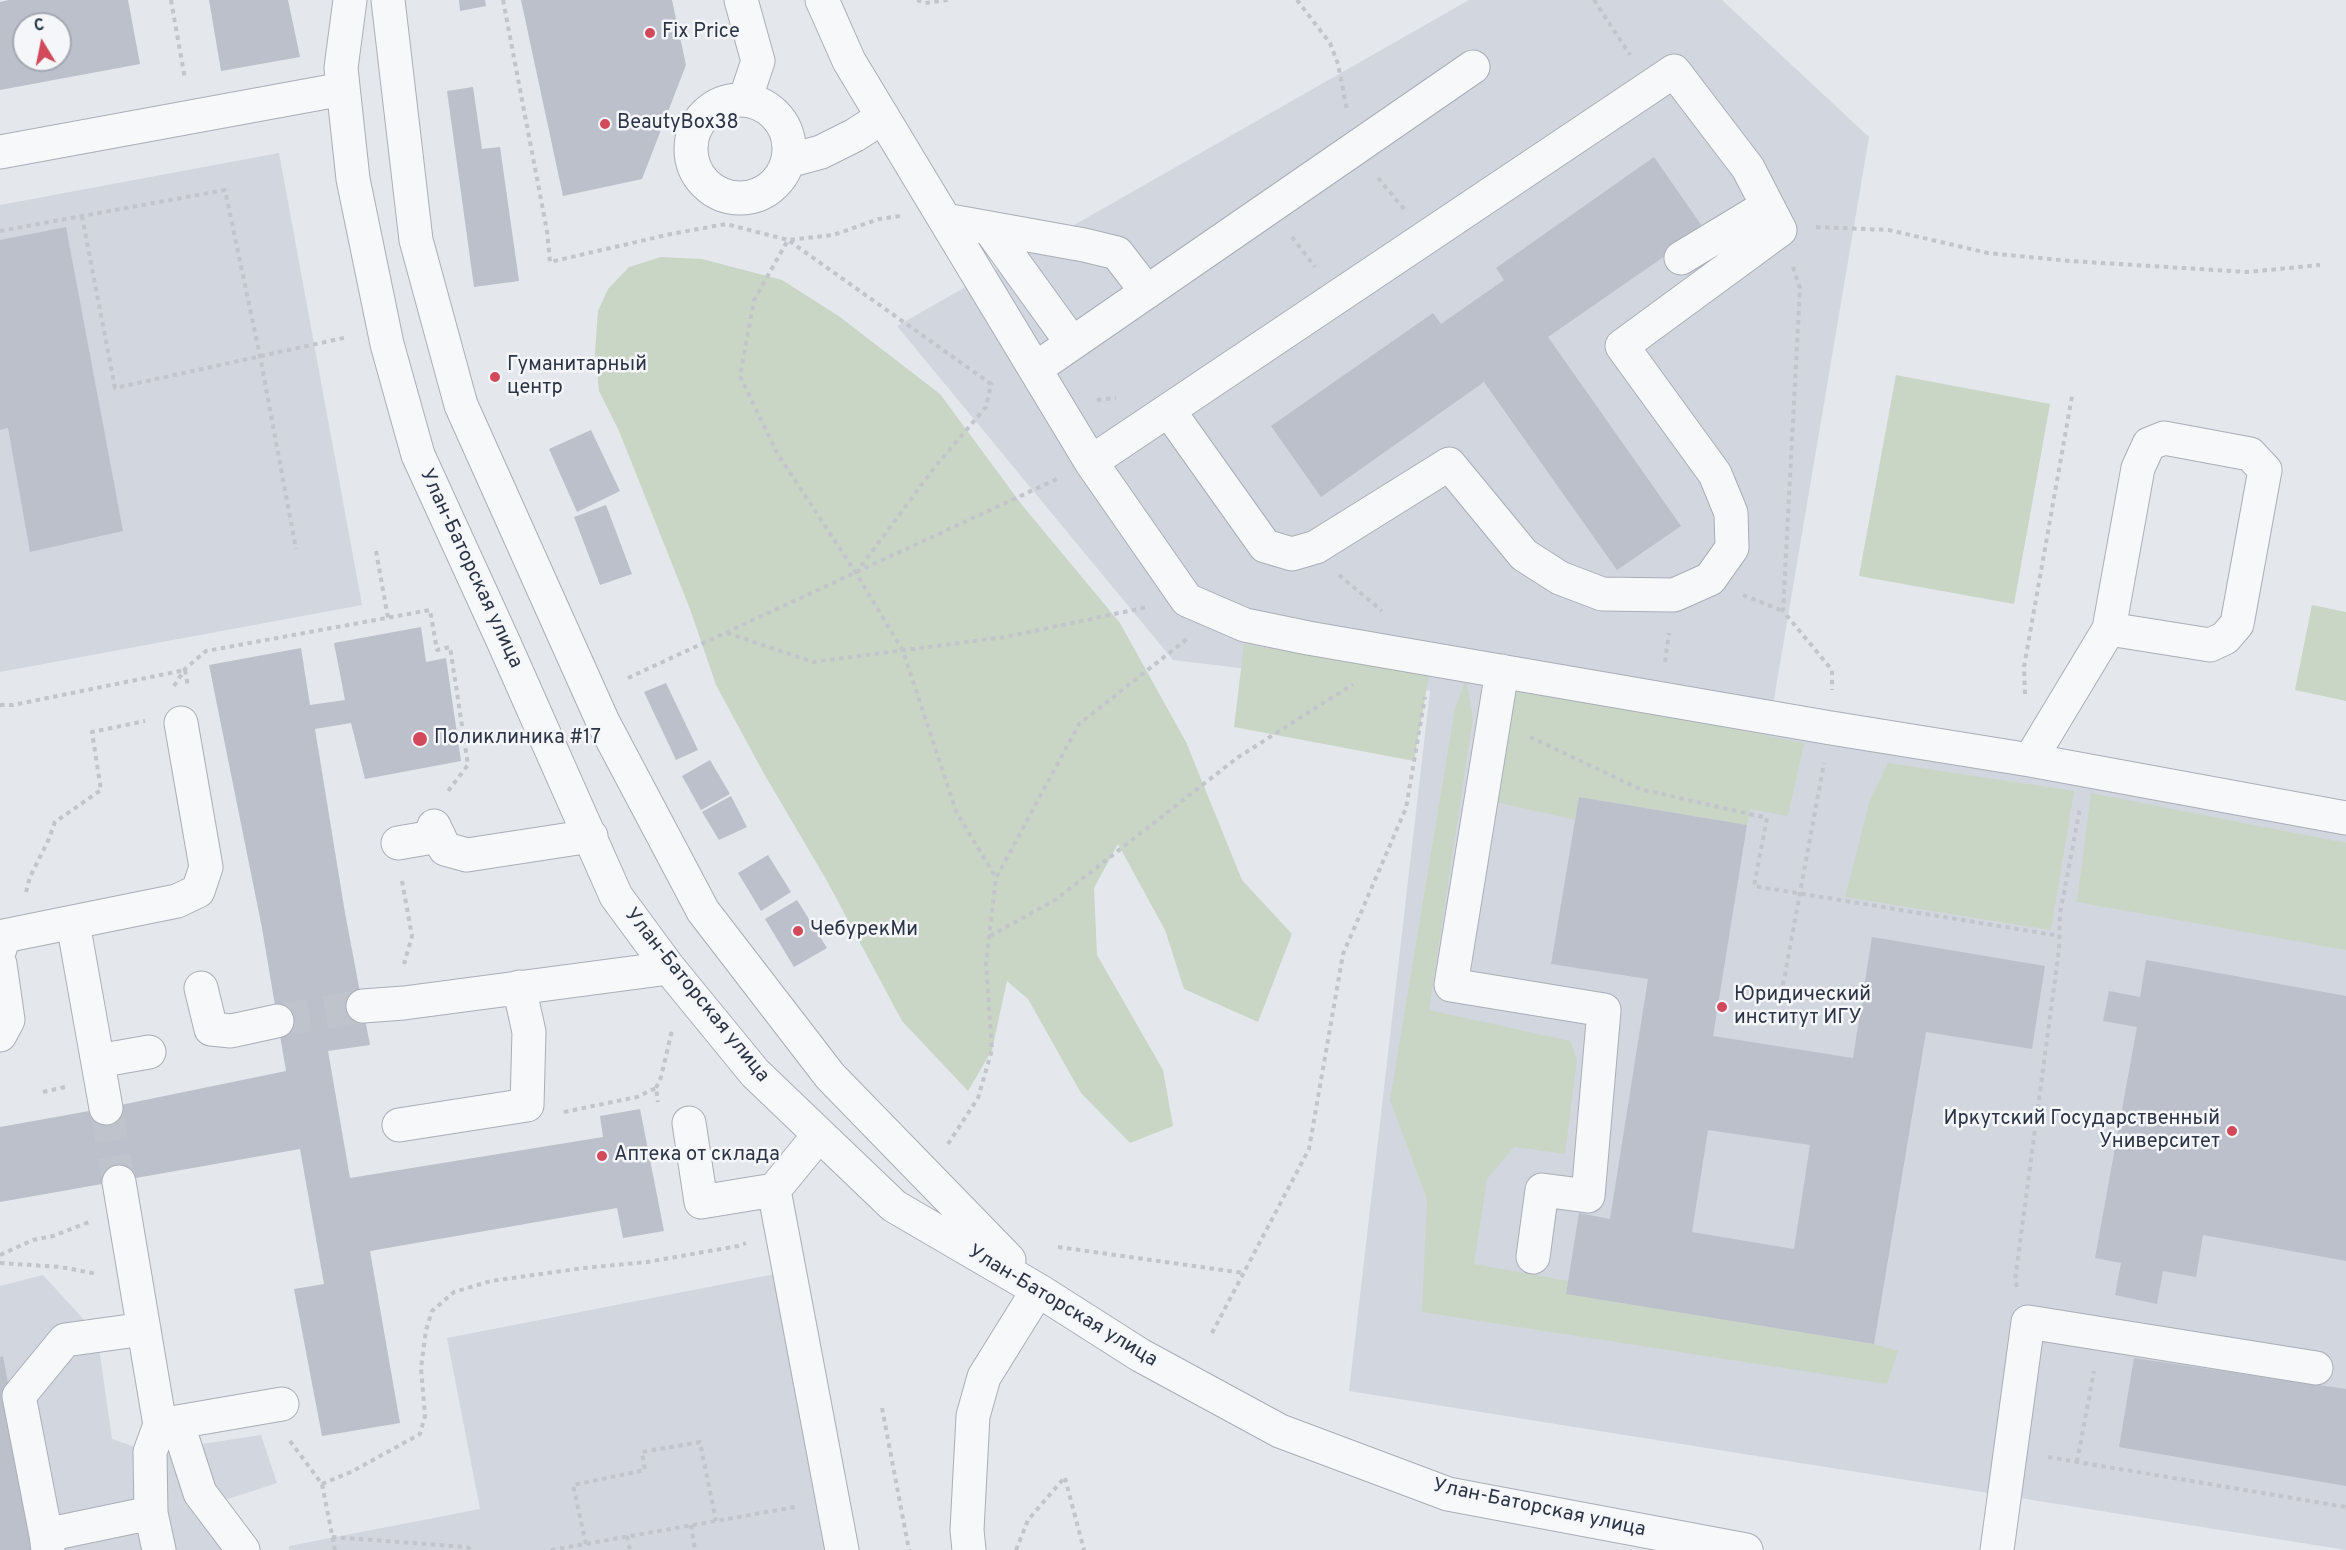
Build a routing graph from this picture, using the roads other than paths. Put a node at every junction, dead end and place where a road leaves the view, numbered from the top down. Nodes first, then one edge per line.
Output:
1 (350, 0) edge
2 (388, 0) edge
3 (741, 0) edge
4 (822, 0) edge
5 (1473, 68) dead end
6 (343, 89) junction
7 (745, 100) junction
8 (883, 117) junction
9 (0, 152) edge
10 (788, 162) junction
11 (1774, 218) junction
12 (945, 220) junction
13 (989, 228) junction
14 (1681, 258) dead end
15 (1147, 292) junction
16 (1072, 343) junction
17 (1035, 369) junction
18 (1168, 411) junction
19 (1077, 469) junction
20 (2109, 629) junction
21 (1502, 671) junction
22 (166, 713) road end
23 (2030, 760) junction
24 (2346, 818) edge
25 (591, 836) junction
26 (398, 843) dead end
27 (73, 923) junction
28 (0, 949) edge
29 (0, 964) edge
30 (669, 968) junction
31 (519, 987) junction
32 (201, 988) dead end
33 (363, 1005) tunnel mouth
34 (277, 1021) tunnel mouth
35 (0, 1035) edge
36 (148, 1052) dead end
37 (98, 1061) junction
38 (106, 1108) tunnel mouth
39 (688, 1123) dead end
40 (399, 1125) dead end
41 (819, 1135) junction
42 (119, 1182) tunnel mouth
43 (774, 1190) junction
44 (1533, 1257) dead end
45 (1038, 1290) junction
46 (144, 1329) junction
47 (2316, 1368) dead end
48 (273, 1405) road end
49 (169, 1423) junction
50 (151, 1513) junction
51 (47, 1543) edge
52 (159, 1550) edge
53 (243, 1550) edge
54 (842, 1550) edge
55 (969, 1550) edge
56 (1746, 1550) edge
57 (1997, 1550) edge

1 - 6 street, Улан-Баторская улица
2 - 45 street
3 - 7 street
4 - 8 street
5 - 15 street
6 - 9 street
6 - 25 street, Улан-Баторская улица
7 - 10 street
7 - 10 street
8 - 10 street
8 - 12 street
11 - 14 street
11 - 18 street
11 - 18 street
12 - 13 street
12 - 17 street
13 - 15 street
13 - 16 street
15 - 16 street
16 - 17 street
17 - 19 street
18 - 19 street
19 - 21 street
20 - 20 street
20 - 23 street
21 - 23 street
21 - 44 street
22 - 27 street
23 - 24 street
25 - 26 street
25 - 30 street, Улан-Баторская улица
27 - 28 street
27 - 37 street
29 - 35 street
30 - 31 street
30 - 41 street, Улан-Баторская улица
31 - 33 street
31 - 40 street
32 - 34 street
36 - 37 street
37 - 38 street
39 - 43 street
41 - 43 street
41 - 45 street, Улан-Баторская улица
42 - 46 street
43 - 54 street
45 - 55 street
45 - 56 street, Улан-Баторская улица
46 - 49 street
46 - 51 street
47 - 57 street
48 - 49 street
49 - 50 street
49 - 53 street
50 - 51 street
50 - 52 street

